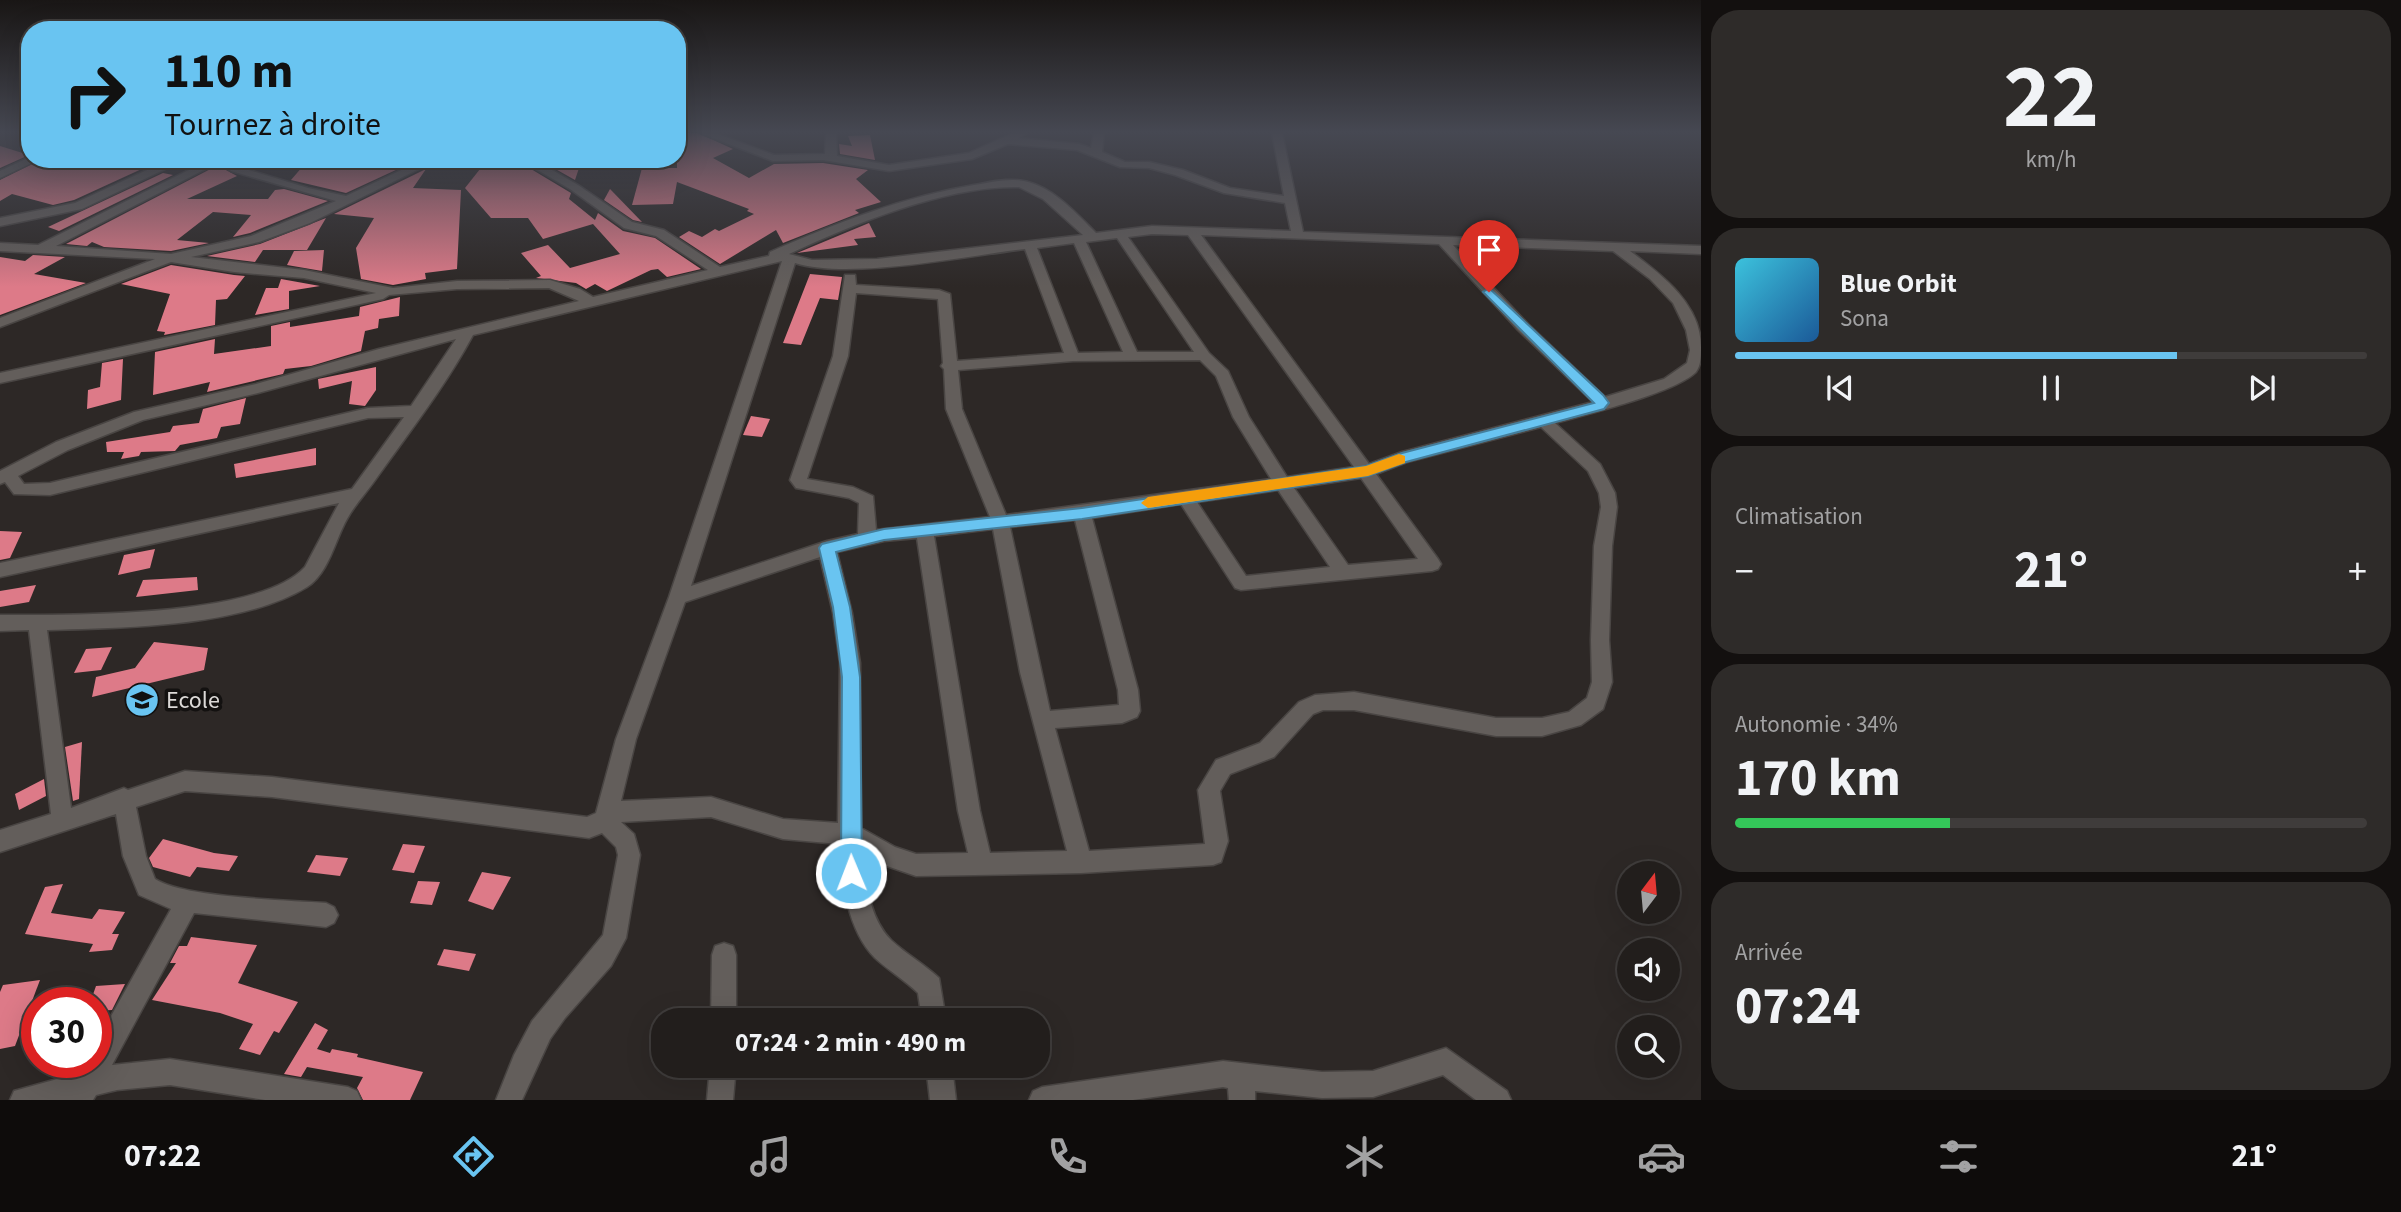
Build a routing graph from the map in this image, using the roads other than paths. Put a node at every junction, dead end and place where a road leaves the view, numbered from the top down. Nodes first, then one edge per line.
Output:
1 (125, 184) edge
2 (169, 184) edge
3 (290, 184) edge
4 (380, 184) edge
5 (569, 184) edge
6 (1211, 184) edge
7 (1287, 184) edge
8 (346, 200) junction
9 (1290, 200) junction
10 (0, 222) edge
11 (1193, 233) junction
12 (1120, 234) junction
13 (1298, 237) junction
14 (1086, 238) junction
15 (1441, 239) junction
16 (1614, 245) junction
17 (0, 247) edge
18 (1031, 247) junction
19 (40, 249) junction
20 (1701, 250) edge
21 (169, 258) junction
22 (790, 258) junction
23 (765, 260) junction
24 (849, 264) junction
25 (718, 271) junction
26 (850, 289) junction
27 (393, 292) junction
28 (592, 303) junction
29 (0, 323) edge
30 (467, 332) junction
31 (1132, 356) junction
32 (1204, 356) junction
33 (1073, 357) junction
34 (948, 366) junction
35 (0, 379) edge
36 (1602, 403) junction
37 (416, 411) junction
38 (1544, 421) junction
39 (1368, 471) junction
40 (4, 476) edge
41 (1283, 484) junction
42 (358, 495) junction
43 (1185, 497) junction
44 (1082, 513) junction
45 (1000, 521) junction
46 (924, 530) junction
47 (867, 539) junction
48 (827, 548) junction
49 (0, 570) edge
50 (1344, 573) junction
51 (678, 597) junction
52 (0, 623) edge
53 (37, 623) junction
54 (1043, 720) junction
55 (124, 798) junction
56 (606, 816) junction
57 (62, 819) junction
58 (851, 834) junction
59 (0, 841) edge
60 (1082, 862) junction
61 (981, 863) junction
62 (188, 901) junction
63 (326, 915) dead end
64 (724, 955) dead end
65 (724, 1008) edge
66 (933, 1008) edge
67 (722, 1078) edge
68 (940, 1078) edge
69 (1241, 1087) edge
70 (85, 1092) edge
71 (321, 1098) edge
72 (23, 1100) edge
73 (348, 1100) edge
74 (509, 1100) edge
75 (720, 1100) edge
76 (943, 1100) edge
77 (1042, 1100) edge
78 (1498, 1100) edge

1 - 10 street
2 - 19 street
3 - 8 street
4 - 8 street
5 - 25 street
6 - 9 street
7 - 9 street
8 - 21 street
9 - 13 street
11 - 12 street
11 - 13 street
11 - 39 street
12 - 14 street
12 - 32 street
13 - 15 street
14 - 18 street
14 - 23 street
14 - 31 street
15 - 16 street
15 - 36 street
16 - 20 street
16 - 36 street
17 - 19 street
18 - 24 street
18 - 33 street
19 - 21 street
21 - 27 street
21 - 29 street
22 - 23 street
22 - 24 street
22 - 51 street
23 - 25 street
24 - 26 street
25 - 28 street
26 - 34 street
26 - 47 street
27 - 28 street
27 - 35 street
28 - 30 street
30 - 37 street
30 - 40 street
31 - 32 street
31 - 33 street
32 - 41 street
33 - 34 street
34 - 45 street
36 - 38 street
37 - 40 street
37 - 42 street
38 - 39 street
38 - 60 street
39 - 41 street
39 - 50 street
41 - 43 street
41 - 50 street
42 - 49 street
42 - 53 street
43 - 44 street
43 - 50 street
44 - 45 street
44 - 54 street
45 - 46 street
45 - 54 street
46 - 47 street
46 - 61 street
47 - 48 street
48 - 51 street
48 - 58 street
51 - 56 street
52 - 53 street
53 - 57 street
54 - 60 street
55 - 56 street
55 - 57 street
55 - 62 street
56 - 58 street
56 - 74 street
57 - 59 street
58 - 61 street
58 - 66 street
60 - 61 street
62 - 63 street
62 - 70 street
64 - 65 street
67 - 75 street
68 - 76 street
69 - 77 street
69 - 78 street
70 - 71 street
70 - 72 street
71 - 73 street

